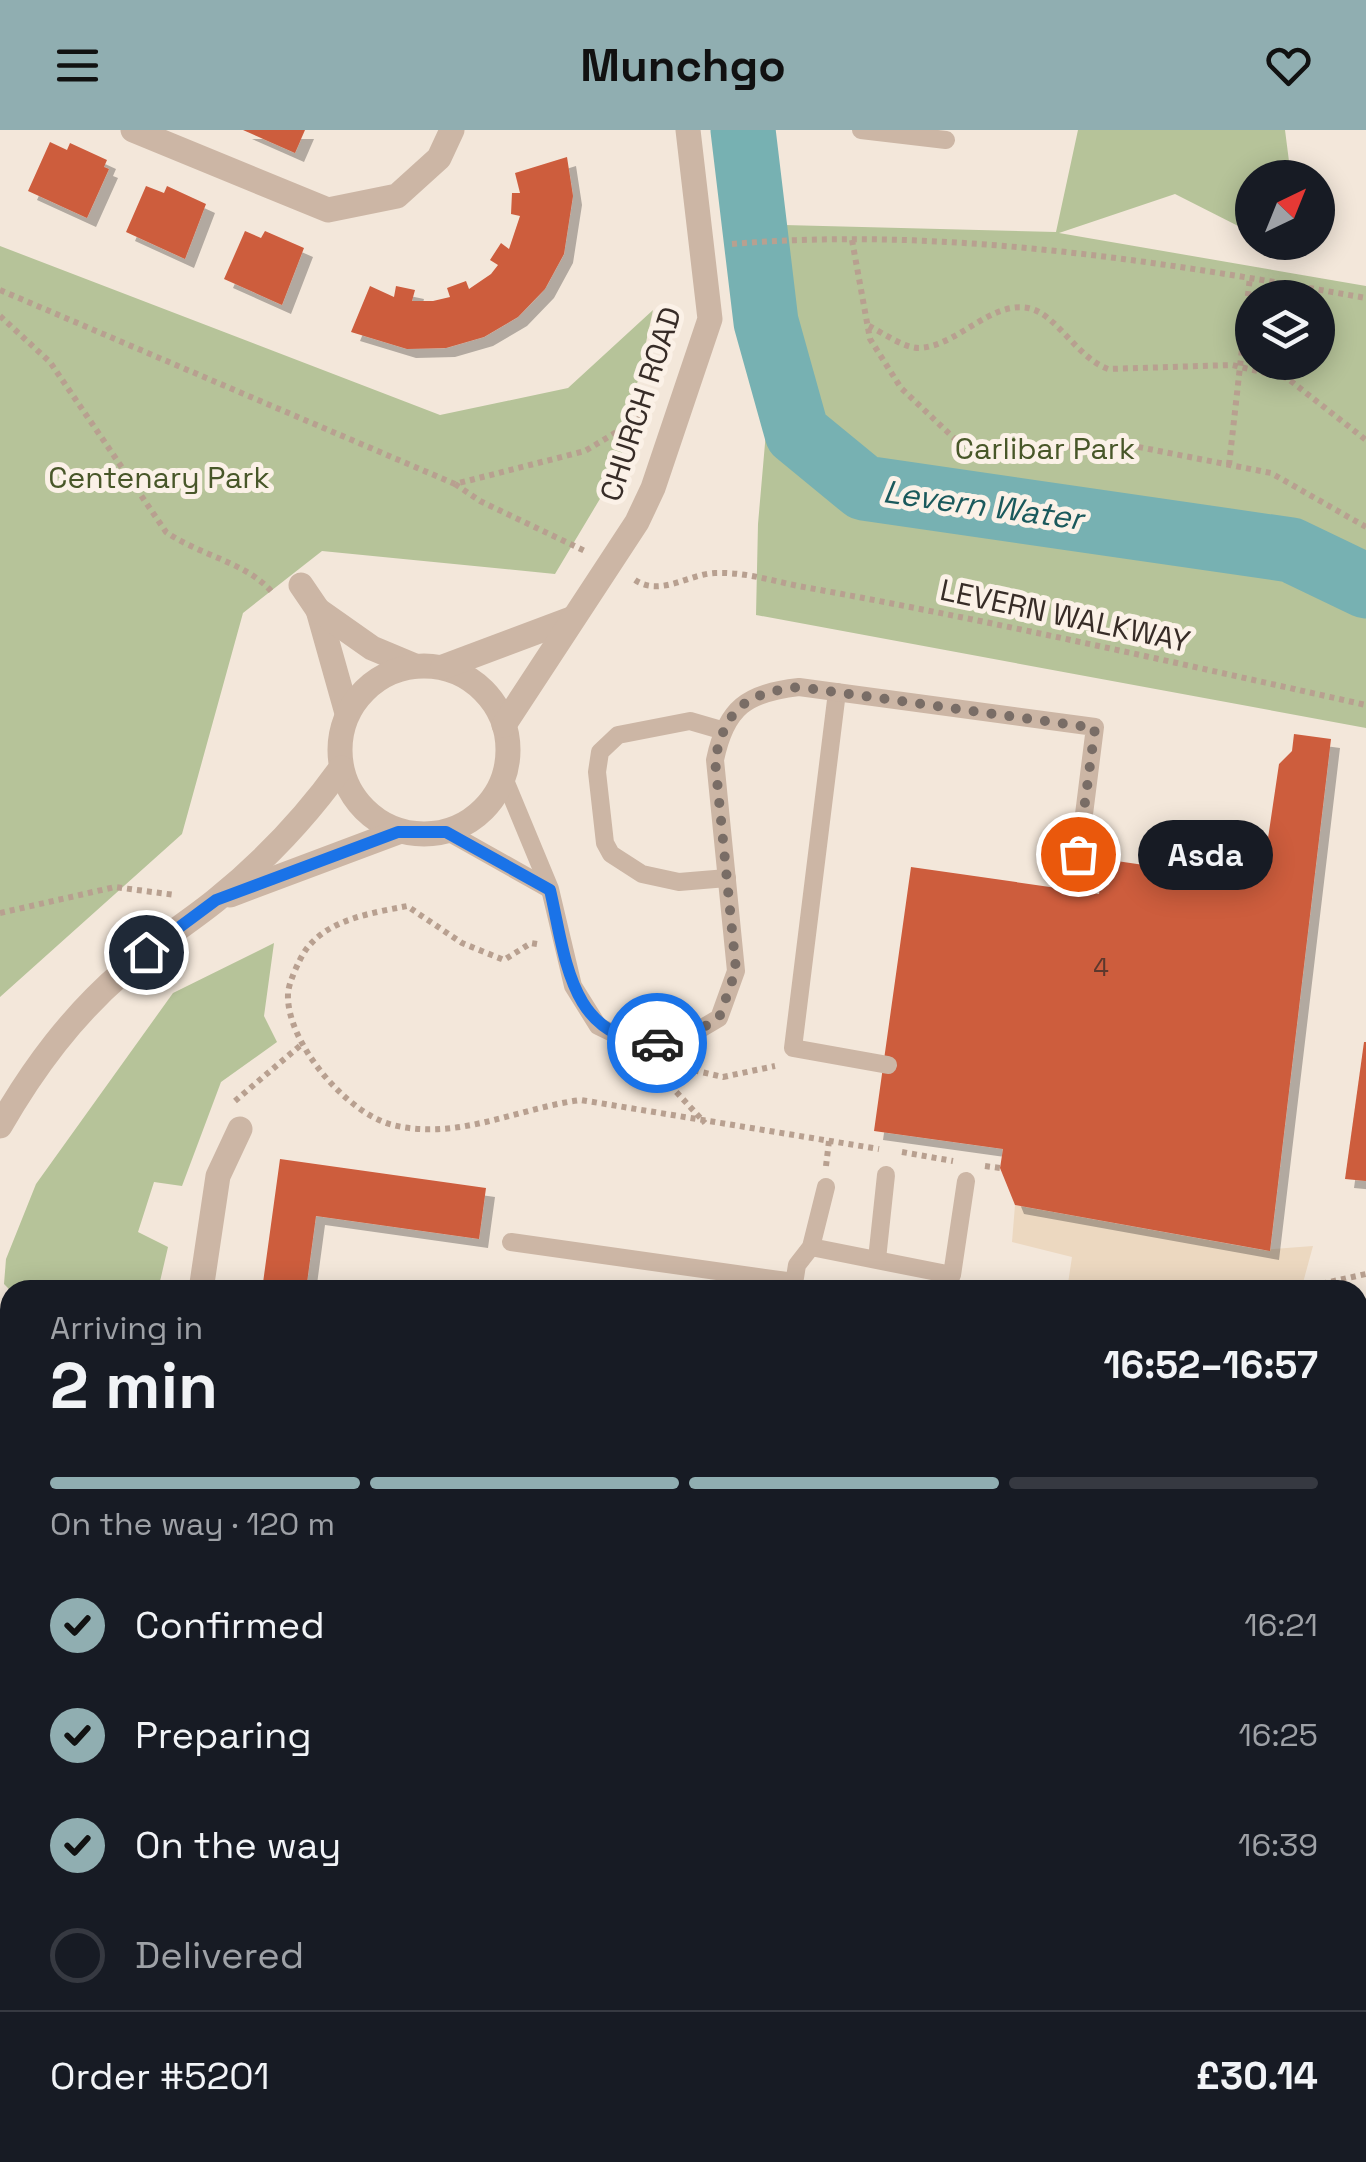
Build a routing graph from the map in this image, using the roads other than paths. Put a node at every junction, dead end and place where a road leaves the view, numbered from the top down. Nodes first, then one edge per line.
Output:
1 (132, 130) edge
2 (452, 130) edge
3 (688, 130) edge
4 (861, 130) edge
5 (946, 140) dead end
6 (301, 585) road end
7 (318, 610) junction
8 (571, 618) junction
9 (415, 666) junction
10 (443, 667) junction
11 (837, 692) junction
12 (347, 713) junction
13 (504, 726) junction
14 (721, 730) junction
15 (341, 768) junction
16 (504, 778) junction
17 (398, 832) junction
18 (446, 832) junction
19 (1078, 854) dead end
20 (727, 878) junction
21 (550, 890) junction
22 (216, 900) junction
23 (888, 1065) dead end
24 (0, 1126) edge
25 (240, 1129) road end
26 (886, 1175) dead end
27 (966, 1181) dead end
28 (826, 1186) dead end
29 (510, 1242) dead end
30 (812, 1247) junction
31 (878, 1259) junction
32 (202, 1280) edge
33 (755, 1280) edge
34 (795, 1280) edge

1 - 2 street
3 - 8 street, CHURCH ROAD
4 - 5 lane
6 - 7 street
7 - 9 street
7 - 12 street
8 - 10 street, CHURCH ROAD
8 - 13 street, CHURCH ROAD
9 - 10 street
9 - 12 street
10 - 13 street
11 - 14 lane
11 - 19 lane
11 - 23 lane
12 - 15 street
13 - 16 street
14 - 20 lane
14 - 20 lane
15 - 17 street
15 - 22 street
16 - 18 street
16 - 21 lane
17 - 18 street
17 - 22 street
18 - 21 lane
20 - 21 lane
22 - 24 street
25 - 32 street
26 - 31 lane
27 - 31 lane
28 - 30 lane
29 - 33 lane
30 - 31 lane
30 - 34 lane

